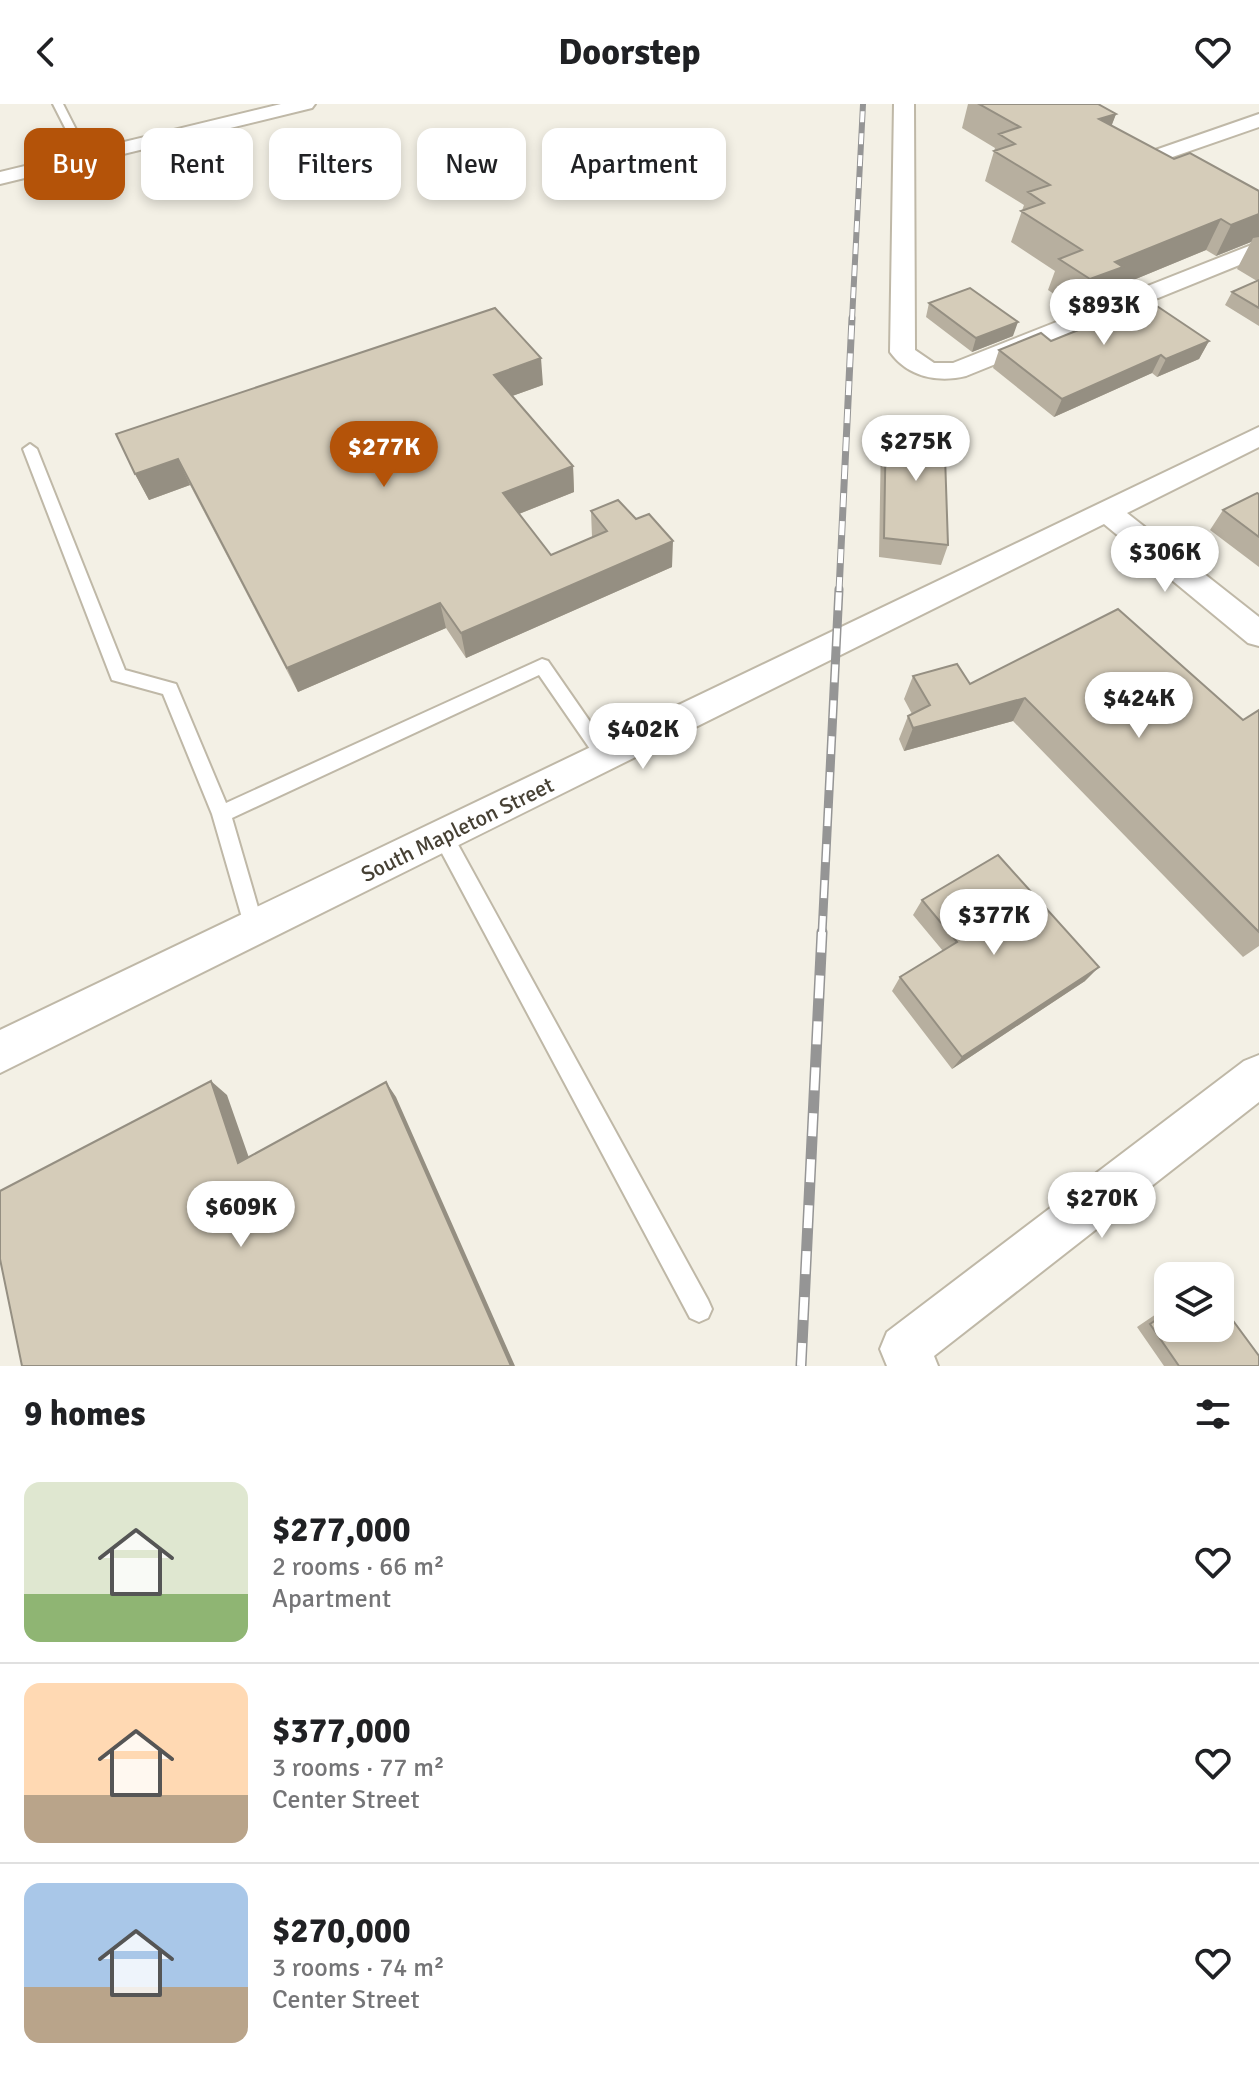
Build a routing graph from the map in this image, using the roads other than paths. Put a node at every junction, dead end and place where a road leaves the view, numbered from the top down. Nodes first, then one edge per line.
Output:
1 (58, 104) edge
2 (305, 104) edge
3 (904, 104) edge
4 (1259, 120) edge
5 (70, 128) edge
6 (125, 147) edge
7 (1148, 159) edge
8 (24, 172) edge
9 (0, 178) edge
10 (1259, 249) edge
11 (1259, 436) edge
12 (30, 449) dead end
13 (1106, 511) junction
14 (1259, 634) edge
15 (605, 757) junction
16 (221, 814) junction
17 (443, 836) junction
18 (254, 928) junction
19 (0, 1052) edge
20 (1259, 1076) edge
21 (699, 1309) dead end
22 (909, 1358) edge

1 - 5 lane
2 - 6 street
3 - 10 street
4 - 7 street
8 - 9 street
11 - 13 street, South Mapleton Street
12 - 16 lane
13 - 14 street
13 - 15 street, South Mapleton Street
15 - 16 lane
15 - 17 street, South Mapleton Street
16 - 18 lane
17 - 18 street, South Mapleton Street
17 - 21 lane
18 - 19 street, South Mapleton Street
20 - 22 street

